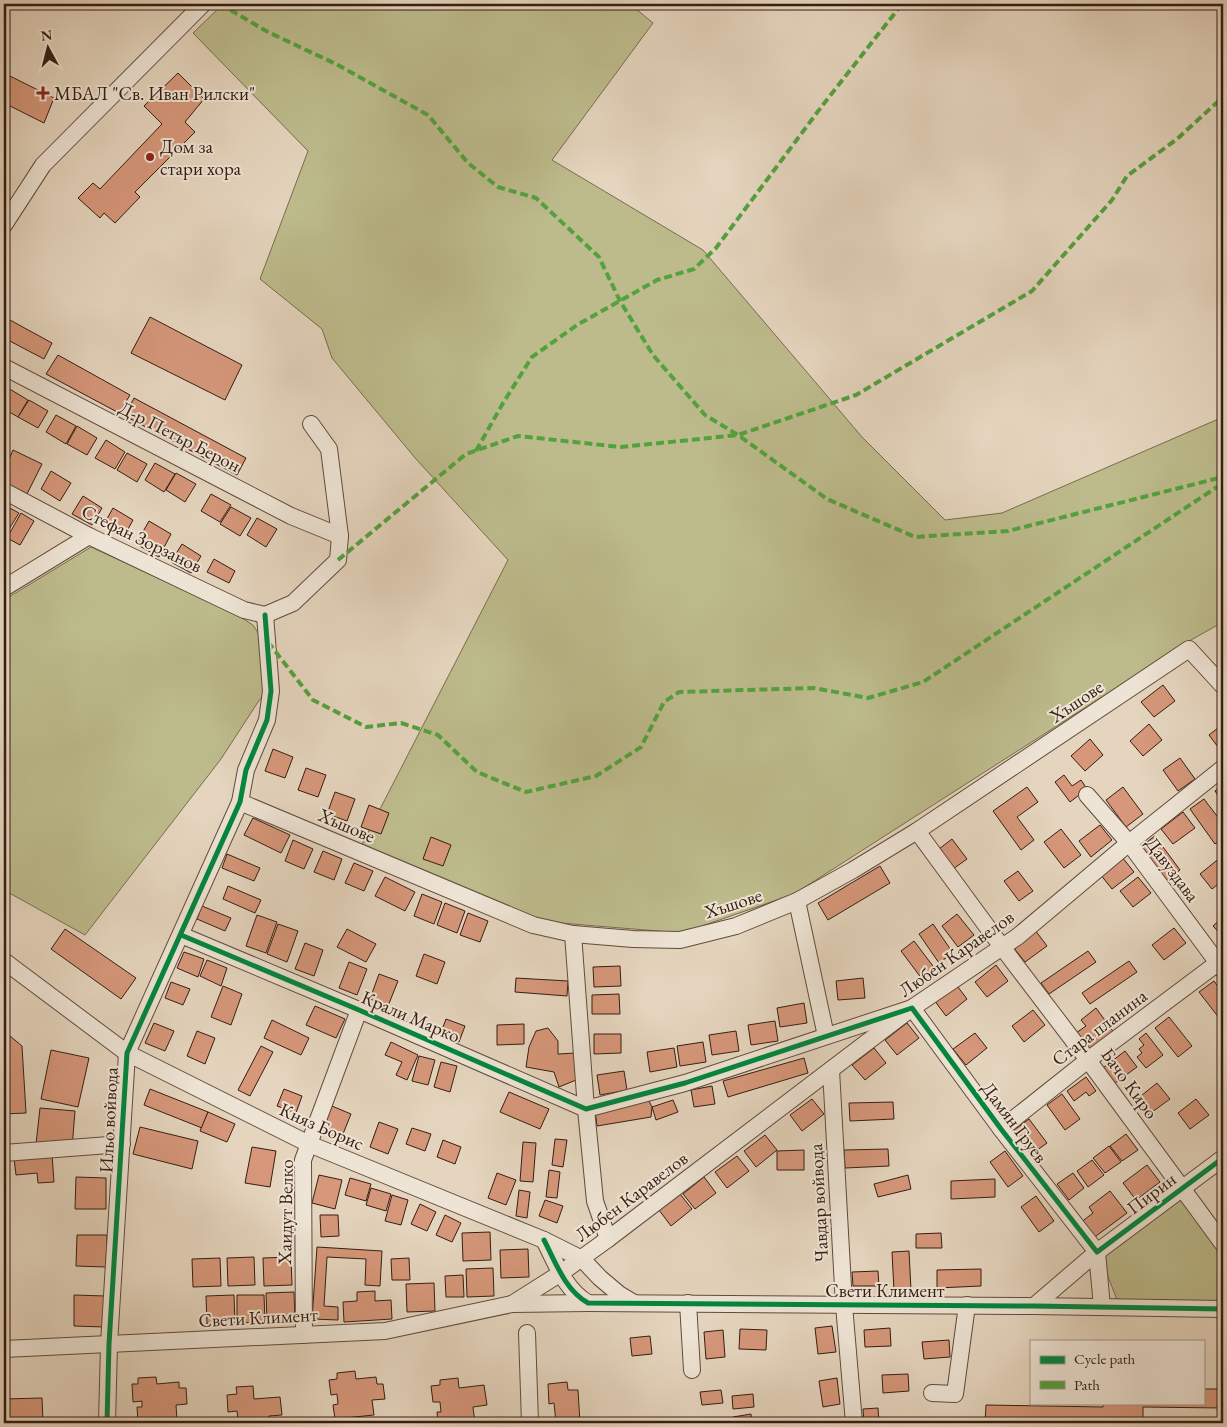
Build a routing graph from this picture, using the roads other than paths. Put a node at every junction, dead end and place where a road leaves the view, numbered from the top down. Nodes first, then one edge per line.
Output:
1 (203, 4) edge
2 (4, 225) edge
3 (4, 367) edge
4 (311, 424) dead end
5 (4, 491) edge
6 (89, 536) junction
7 (340, 536) junction
8 (4, 588) edge
9 (265, 615) junction
10 (1223, 686) edge
11 (1223, 768) edge
12 (1087, 795) dead end
13 (240, 802) junction
14 (917, 831) junction
15 (1129, 843) junction
16 (797, 901) junction
17 (572, 934) junction
18 (181, 935) junction
19 (1002, 947) junction
20 (4, 961) edge
21 (1222, 964) edge
22 (912, 1008) junction
23 (359, 1010) junction
24 (826, 1036) junction
25 (127, 1053) junction
26 (1088, 1060) junction
27 (831, 1070) junction
28 (586, 1109) junction
29 (1001, 1129) junction
30 (122, 1144) junction
31 (309, 1144) junction
32 (4, 1153) edge
33 (1223, 1158) edge
34 (1182, 1188) junction
35 (608, 1239) junction
36 (544, 1240) junction
37 (1223, 1244) edge
38 (1096, 1252) junction
39 (582, 1259) junction
40 (561, 1273) junction
41 (588, 1303) junction
42 (634, 1303) junction
43 (688, 1303) junction
44 (512, 1304) junction
45 (844, 1305) junction
46 (967, 1305) junction
47 (1034, 1306) junction
48 (1102, 1307) junction
49 (1223, 1309) edge
50 (527, 1334) dead end
51 (304, 1335) junction
52 (109, 1344) junction
53 (4, 1349) edge
54 (692, 1370) dead end
55 (932, 1393) dead end
56 (106, 1423) edge
57 (530, 1423) edge
58 (854, 1423) edge

1 - 2 street
3 - 7 street, Д-р Петър Берон
4 - 7 street
5 - 6 street, Стефан Зорзанов
6 - 8 street
6 - 9 street, Стефан Зорзанов
7 - 9 street
9 - 13 street, Ильо войвода
10 - 14 street, Хъшове
11 - 15 street, Любен Каравелов
12 - 15 street, Давуздава
13 - 17 street, Хъшове
13 - 18 street, Ильо войвода
14 - 16 street, Хъшове
14 - 19 street, Бачо Киро
15 - 19 street, Любен Каравелов
15 - 21 street, Давуздава
16 - 17 street, Хъшове
16 - 24 street
17 - 28 street
18 - 23 street, Крали Марко
18 - 25 street, Ильо войвода
19 - 22 street, Любен Каравелов
19 - 26 street, Бачо Киро
20 - 25 street, Княз Борис
21 - 26 street, Стара планина
22 - 24 street
22 - 27 street, Любен Каравелов
22 - 29 street, Дамян Груев
23 - 28 street, Крали Марко
23 - 31 street, Хаидут Велко
24 - 28 street
25 - 30 street, Ильо войвода
25 - 31 street, Княз Борис
26 - 29 street, Стара планина
26 - 34 street, Бачо Киро
27 - 35 street, Любен Каравелов
27 - 45 street, Чавдар войвода
28 - 35 street
29 - 38 street, Дамян Груев
30 - 32 street
30 - 52 street, Ильо войвода
31 - 36 street, Княз Борис
31 - 51 street, Хаидут Велко
33 - 34 street, Пирин
34 - 37 street, Бачо Киро
34 - 38 street, Пирин
35 - 39 street, Любен Каравелов
36 - 39 street, Княз Борис
36 - 40 street
38 - 47 street, Пирин
38 - 48 street
39 - 40 street, Любен Каравелов
39 - 42 street, Княз Борис
40 - 41 street
40 - 44 street, Любен Каравелов
41 - 42 street, Свети Климент
41 - 44 street, Свети Климент
42 - 43 street, Свети Климент
43 - 45 street, Свети Климент
43 - 54 street
44 - 51 street, Свети Климент
45 - 46 street, Свети Климент
45 - 58 street, Чавдар войвода
46 - 47 street, Свети Климент
46 - 55 street
47 - 48 street, Свети Климент
48 - 49 street, Свети Климент
50 - 57 street
51 - 52 street, Свети Климент
52 - 53 street, Свети Климент
52 - 56 street, Ильо войвода

